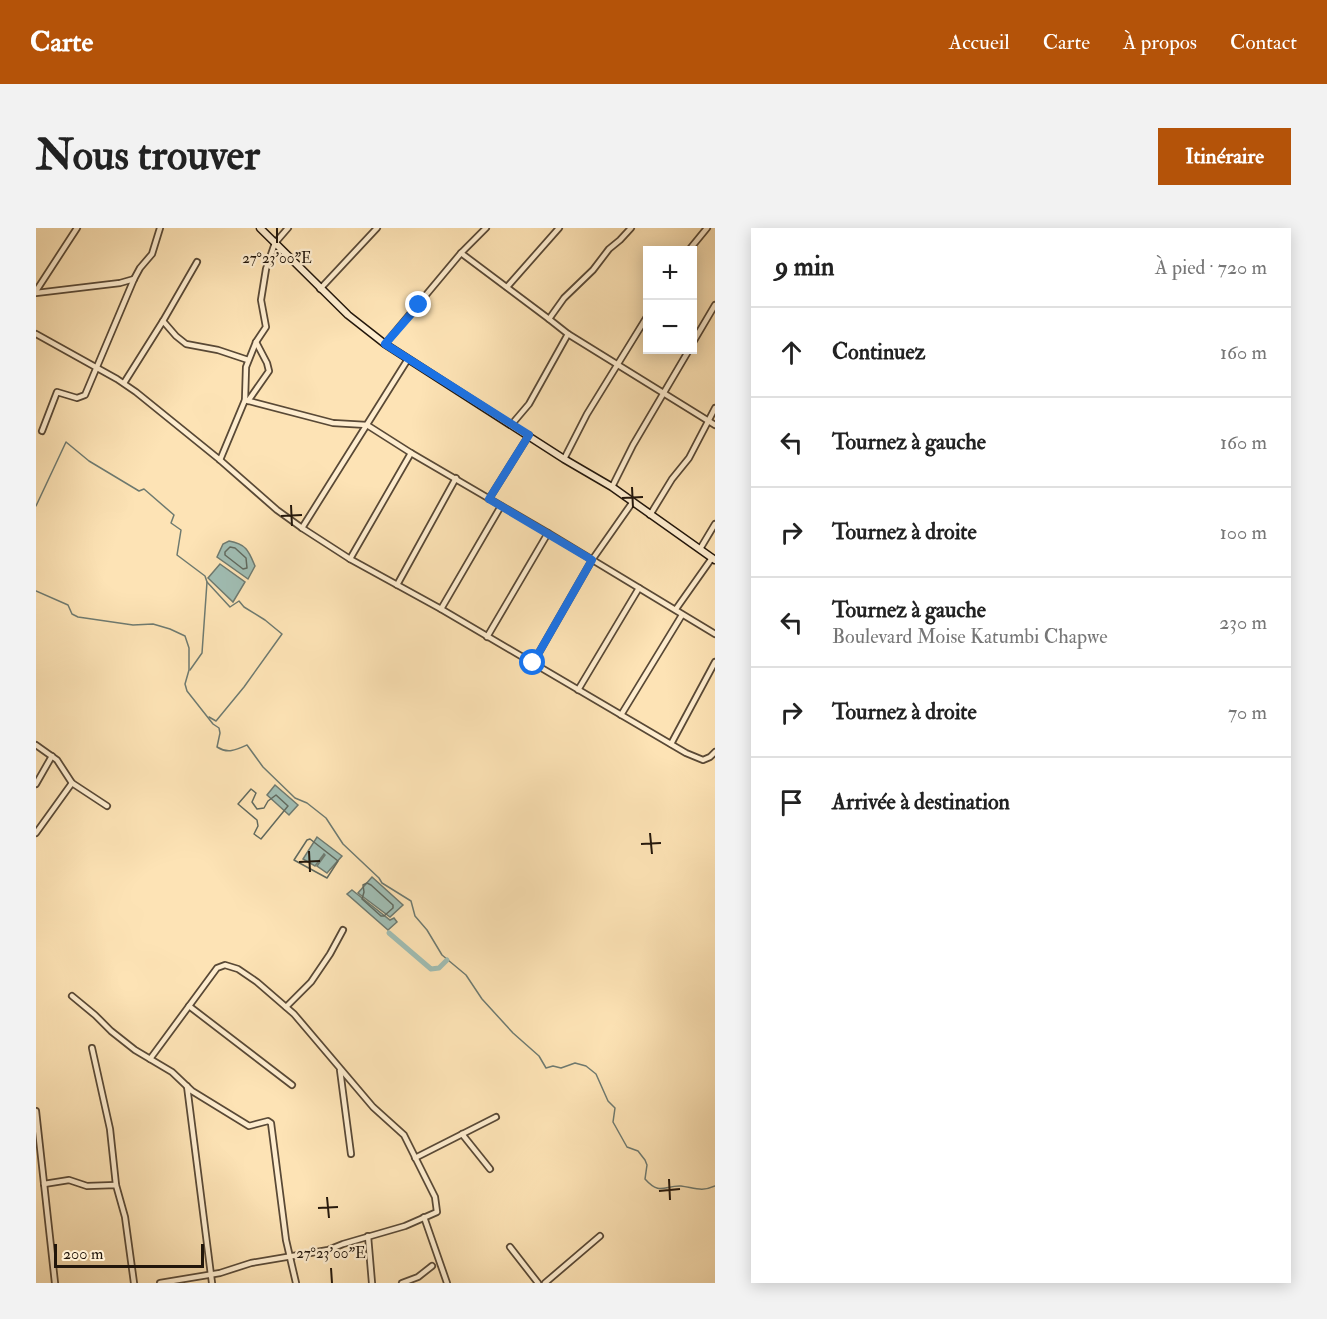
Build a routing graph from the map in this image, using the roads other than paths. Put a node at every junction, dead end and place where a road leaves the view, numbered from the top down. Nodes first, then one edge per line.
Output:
1 (77, 228) edge
2 (160, 228) edge
3 (260, 228) edge
4 (288, 228) edge
5 (377, 228) edge
6 (486, 228) edge
7 (559, 228) edge
8 (631, 228) edge
9 (707, 228) edge
10 (275, 243) junction
11 (692, 246) edge
12 (461, 253) junction
13 (197, 262) dead end
14 (134, 279) junction
15 (120, 283) junction
16 (130, 287) junction
17 (507, 287) junction
18 (320, 289) junction
19 (36, 292) edge
20 (715, 305) edge
21 (549, 319) junction
22 (163, 321) junction
23 (643, 323) edge
24 (36, 334) edge
25 (568, 334) junction
26 (697, 337) edge
27 (256, 342) junction
28 (385, 344) junction
29 (687, 354) edge
30 (408, 359) junction
31 (248, 360) junction
32 (617, 365) junction
33 (96, 367) junction
34 (124, 383) junction
35 (663, 394) junction
36 (246, 400) junction
37 (715, 408) edge
38 (709, 422) junction
39 (512, 424) junction
40 (367, 425) junction
41 (715, 425) edge
42 (42, 431) dead end
43 (529, 435) junction
44 (411, 453) junction
45 (564, 459) junction
46 (220, 460) junction
47 (456, 478) junction
48 (612, 487) junction
49 (489, 499) junction
50 (632, 503) junction
51 (501, 506) junction
52 (650, 515) junction
53 (715, 525) edge
54 (302, 528) junction
55 (548, 532) junction
56 (700, 549) junction
57 (350, 559) junction
58 (714, 559) edge
59 (592, 560) junction
60 (396, 585) junction
61 (639, 588) junction
62 (441, 609) junction
63 (676, 609) junction
64 (682, 615) junction
65 (715, 634) edge
66 (487, 637) junction
67 (715, 662) edge
68 (533, 663) junction
69 (578, 690) junction
70 (621, 715) junction
71 (671, 744) junction
72 (36, 745) edge
73 (714, 754) edge
74 (52, 756) junction
75 (72, 783) junction
76 (36, 784) edge
77 (107, 806) dead end
78 (36, 833) edge
79 (343, 930) dead end
80 (72, 996) dead end
81 (189, 1006) junction
82 (286, 1007) junction
83 (92, 1048) dead end
84 (150, 1059) junction
85 (340, 1068) junction
86 (292, 1085) dead end
87 (187, 1086) junction
88 (36, 1111) edge
89 (496, 1117) dead end
90 (37, 1121) edge
91 (462, 1134) junction
92 (351, 1154) dead end
93 (415, 1158) junction
94 (490, 1169) dead end
95 (44, 1184) junction
96 (116, 1185) junction
97 (424, 1217) junction
98 (368, 1236) junction
99 (600, 1236) dead end
100 (510, 1247) dead end
101 (289, 1257) junction
102 (432, 1266) dead end
103 (212, 1274) junction
104 (56, 1283) edge
105 (134, 1283) edge
106 (160, 1283) edge
107 (212, 1283) edge
108 (296, 1283) edge
109 (372, 1283) edge
110 (402, 1283) edge
111 (447, 1283) edge
112 (538, 1283) edge
113 (545, 1283) edge

1 - 19 street
2 - 14 street
3 - 10 street
4 - 10 street
5 - 18 street
6 - 12 street
7 - 17 street
8 - 21 street
9 - 11 street
10 - 18 street
10 - 27 street
12 - 17 street
12 - 28 street
13 - 22 street
14 - 15 street
14 - 16 street
15 - 16 street
15 - 19 street
16 - 33 street
17 - 21 street
18 - 28 street
20 - 26 street
21 - 25 street
22 - 31 street
22 - 34 street
23 - 32 street
24 - 33 street
25 - 32 street
25 - 39 street
27 - 31 street
27 - 36 street
28 - 30 street
29 - 35 street
30 - 39 street
30 - 40 street
31 - 36 street
32 - 35 street
32 - 45 street
33 - 34 street
33 - 42 street
34 - 46 street
35 - 38 street
35 - 48 street
36 - 40 street
36 - 46 street
37 - 38 street
38 - 41 street
38 - 52 street
39 - 43 street
40 - 44 street
40 - 54 street
43 - 45 street
43 - 49 street
44 - 47 street
44 - 57 street
45 - 48 street
46 - 54 street
47 - 49 street
47 - 60 street
48 - 50 street
49 - 51 street
50 - 52 street
50 - 59 street
51 - 55 street
51 - 62 street
52 - 56 street
53 - 56 street
54 - 57 street
55 - 59 street
55 - 66 street
56 - 58 street
57 - 60 street
58 - 63 street
59 - 61 street
59 - 68 street
60 - 62 street
61 - 63 street
61 - 69 street
62 - 66 street
63 - 64 street
64 - 65 street
64 - 70 street
66 - 68 street
67 - 71 street
68 - 69 street
69 - 70 street
70 - 71 street
71 - 73 street
72 - 74 street
74 - 75 street
74 - 76 street
75 - 77 street
75 - 78 street
79 - 82 street
80 - 84 street
81 - 82 street
81 - 84 street
81 - 86 street
82 - 85 street
83 - 96 street
84 - 87 street
85 - 92 street
85 - 93 street
87 - 101 street
87 - 103 street
88 - 90 street
89 - 91 street
90 - 95 street
91 - 93 street
91 - 94 street
93 - 97 street
95 - 96 street
95 - 104 street
96 - 105 street
97 - 98 street
97 - 111 street
98 - 101 street
98 - 109 street
99 - 113 street
100 - 112 street
101 - 103 street
101 - 108 street
102 - 110 street
103 - 106 street
103 - 107 street

